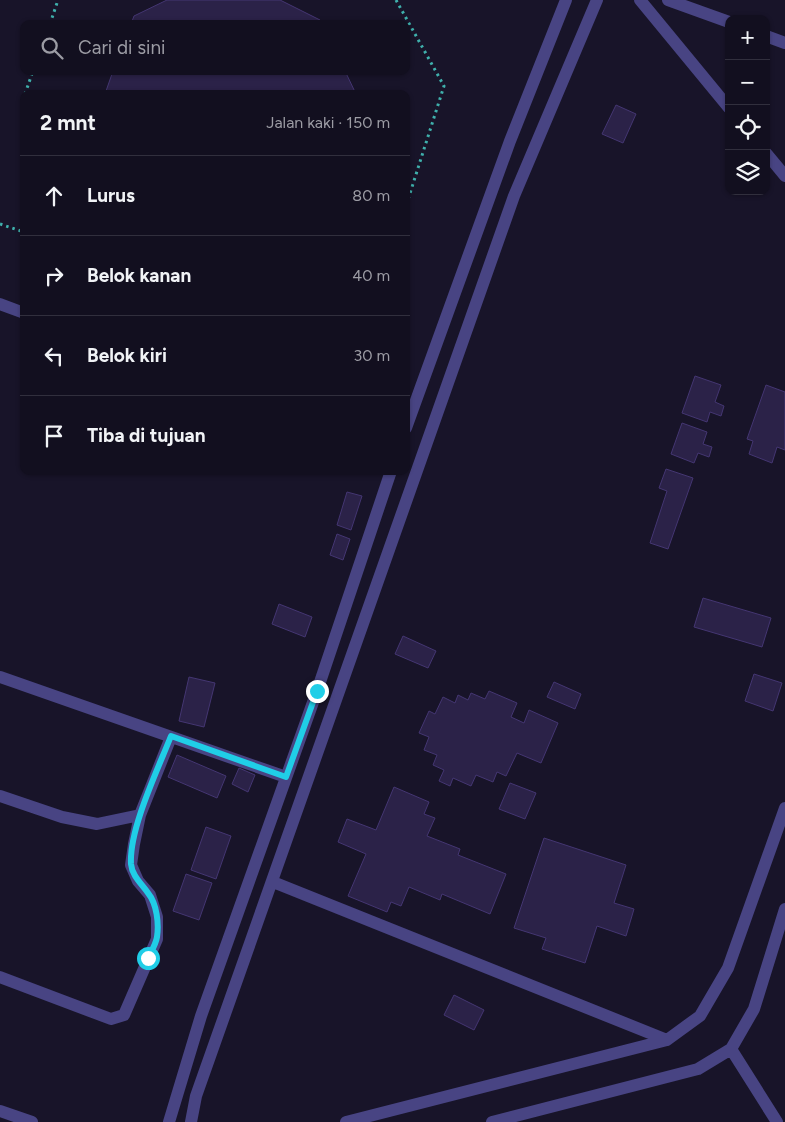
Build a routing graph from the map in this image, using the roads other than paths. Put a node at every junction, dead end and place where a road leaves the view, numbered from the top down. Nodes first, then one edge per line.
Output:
1 (566, 0) edge
2 (597, 0) edge
3 (640, 0) edge
4 (668, 0) edge
5 (725, 21) edge
6 (770, 37) edge
7 (785, 43) edge
8 (727, 105) edge
9 (770, 158) edge
10 (785, 176) edge
11 (0, 304) edge
12 (20, 312) edge
13 (410, 417) edge
14 (390, 475) edge
15 (0, 677) edge
16 (171, 736) junction
17 (286, 777) junction
18 (0, 796) edge
19 (785, 808) edge
20 (140, 815) junction
21 (273, 882) junction
22 (785, 909) edge
23 (0, 978) edge
24 (667, 1040) junction
25 (731, 1050) junction
26 (0, 1111) edge
27 (32, 1122) edge
28 (169, 1122) edge
29 (190, 1122) edge
30 (346, 1122) edge
31 (492, 1122) edge
32 (777, 1122) edge

1 - 13 lane
2 - 21 lane
3 - 8 lane
4 - 5 lane
6 - 7 lane
9 - 10 lane
11 - 12 lane
14 - 17 lane
15 - 16 lane
16 - 17 lane
16 - 20 lane
17 - 28 lane
18 - 20 lane
19 - 24 lane
20 - 23 lane
21 - 24 lane
21 - 29 lane
22 - 25 lane
24 - 30 lane
25 - 31 lane
25 - 32 lane
26 - 27 lane

